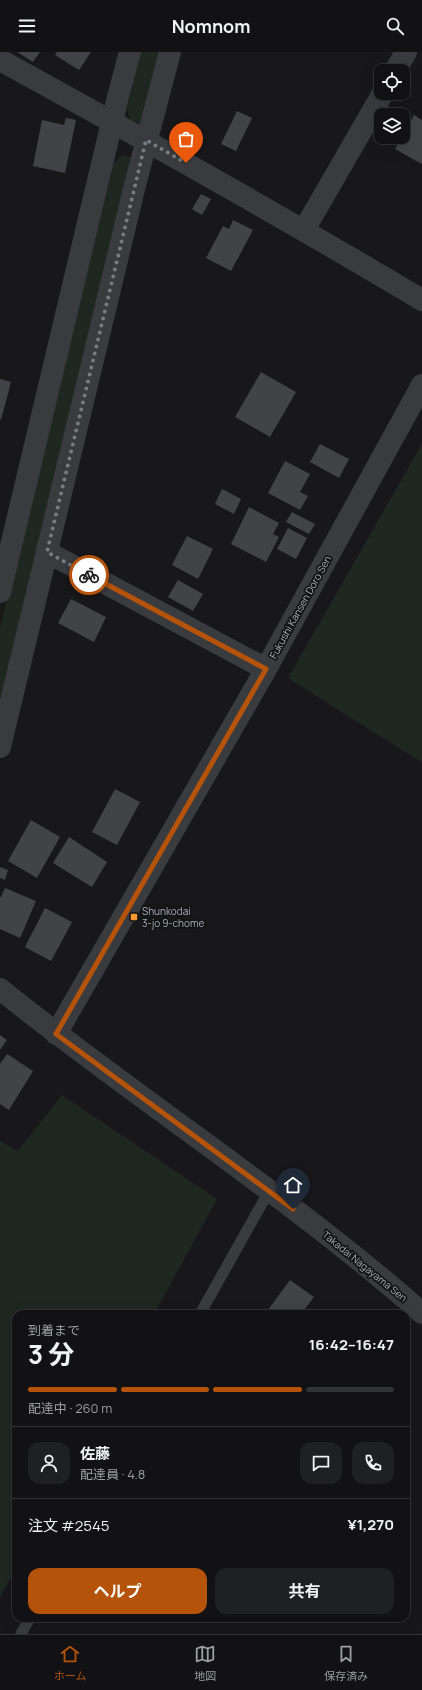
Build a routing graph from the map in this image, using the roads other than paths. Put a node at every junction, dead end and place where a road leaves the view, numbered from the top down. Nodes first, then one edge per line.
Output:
1 (130, 52) edge
2 (170, 52) edge
3 (406, 52) edge
4 (0, 60) edge
5 (399, 64) edge
6 (379, 100) edge
7 (112, 122) junction
8 (146, 140) junction
9 (304, 230) junction
10 (422, 300) edge
11 (422, 385) edge
12 (47, 552) junction
13 (0, 592) edge
14 (266, 669) junction
15 (0, 747) edge
16 (0, 989) edge
17 (56, 1034) junction
18 (269, 1191) junction
19 (202, 1310) edge
20 (422, 1312) edge
21 (28, 1622) edge
22 (21, 1634) edge

1 - 7 street
2 - 8 street
3 - 5 street
4 - 7 street
6 - 9 street
7 - 8 street
7 - 13 street
8 - 9 street
8 - 12 street
9 - 10 street
11 - 14 street, Fukushi Kansen Doro Sen
12 - 14 street
12 - 15 street
14 - 17 street, Fukushi Kansen Doro Sen
16 - 17 street, Takadai Nagayama Sen
17 - 18 street, Takadai Nagayama Sen
18 - 19 lane
18 - 20 street, Takadai Nagayama Sen
21 - 22 lane

